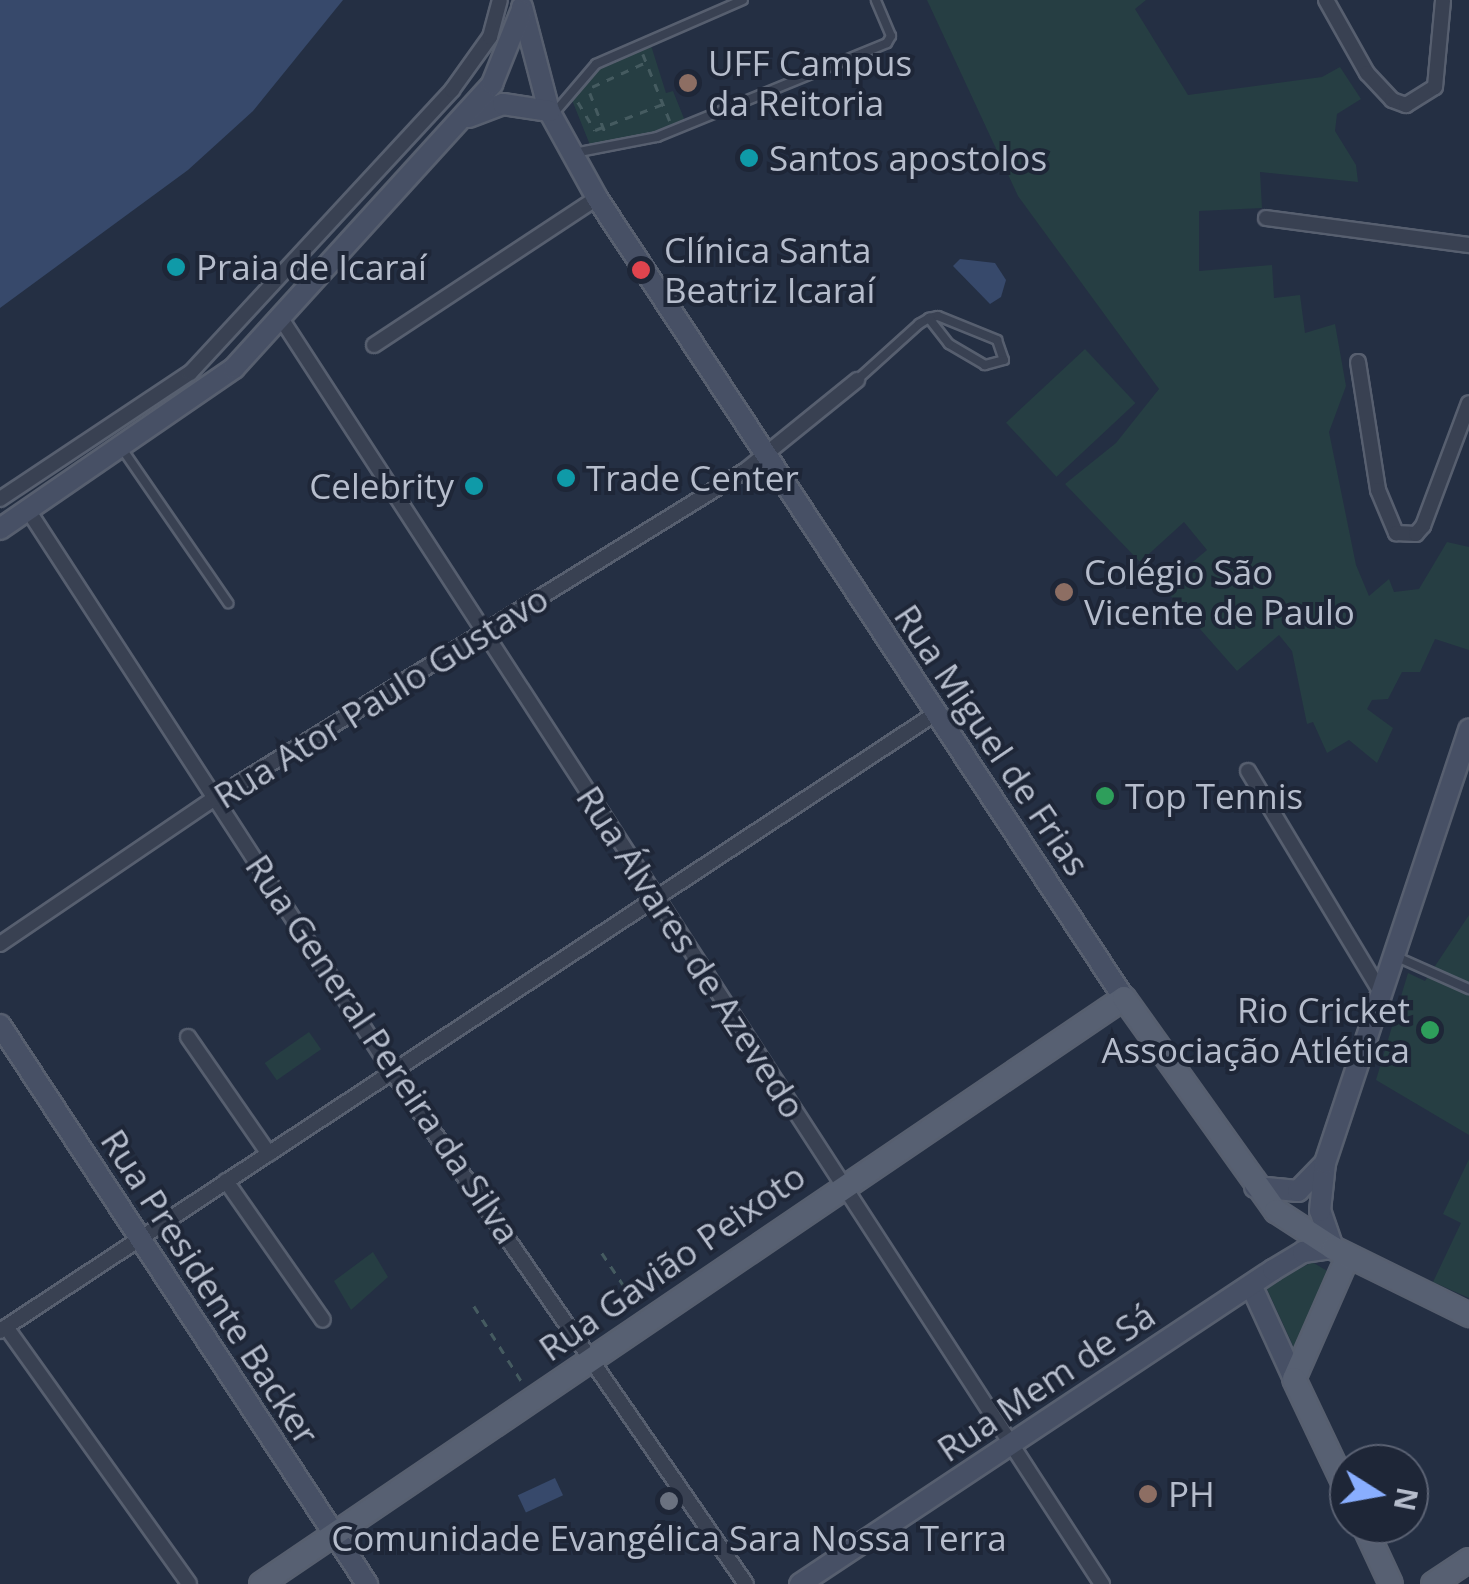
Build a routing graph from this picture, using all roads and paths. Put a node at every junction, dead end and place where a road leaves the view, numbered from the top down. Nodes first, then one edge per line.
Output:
1 (500, 0) edge
2 (743, 0) edge
3 (876, 0) edge
4 (1326, 0) edge
5 (1443, 0) edge
6 (523, 4) edge
7 (638, 44) junction
8 (646, 62) junction
9 (583, 78) junction
10 (588, 88) junction
11 (664, 104) junction
12 (550, 113) junction
13 (463, 120) junction
14 (604, 130) junction
15 (674, 131) junction
16 (610, 144) junction
17 (571, 155) junction
18 (597, 198) junction
19 (1266, 218) dead end
20 (1469, 245) edge
21 (929, 318) junction
22 (282, 320) junction
23 (374, 345) dead end
24 (1358, 362) dead end
25 (856, 380) joint
26 (1469, 403) edge
27 (122, 447) junction
28 (766, 456) junction
29 (0, 499) edge
30 (28, 510) junction
31 (0, 529) edge
32 (228, 603) dead end
33 (483, 633) junction
34 (933, 715) junction
35 (1469, 729) edge
36 (1248, 771) dead end
37 (215, 798) junction
38 (655, 897) junction
39 (0, 944) edge
40 (1396, 957) junction
41 (1469, 990) edge
42 (1383, 996) junction
43 (1124, 998) junction
44 (0, 1025) edge
45 (188, 1037) dead end
46 (395, 1076) junction
47 (269, 1154) junction
48 (1325, 1162) junction
49 (226, 1181) junction
50 (844, 1187) junction
51 (1255, 1187) junction
52 (138, 1239) junction
53 (602, 1252) dead end
54 (1340, 1252) junction
55 (1251, 1285) junction
56 (474, 1306) dead end
57 (1469, 1315) edge
58 (323, 1320) dead end
59 (647, 1322) junction
60 (3, 1329) edge
61 (594, 1359) junction
62 (1294, 1379) junction
63 (534, 1400) junction
64 (1014, 1442) junction
65 (1329, 1453) edge
66 (335, 1536) junction
67 (1372, 1544) edge
68 (1469, 1560) edge
69 (189, 1584) edge
70 (261, 1584) edge
71 (367, 1584) edge
72 (746, 1584) edge
73 (800, 1584) edge
74 (1102, 1584) edge
75 (1391, 1584) edge
76 (1434, 1584) edge

1 - 29 street
2 - 7 lane
3 - 15 lane
4 - 5 street
6 - 12 main road, Rua Miguel de Frias
6 - 13 main road
7 - 8 path
7 - 9 lane
8 - 10 path
8 - 11 path
9 - 10 path
9 - 12 lane
10 - 14 path
10 - 14 path
11 - 14 path
11 - 15 path
12 - 13 main road
12 - 17 main road, Rua Miguel de Frias
13 - 22 main road
14 - 16 path
15 - 16 lane
16 - 17 lane
17 - 18 main road, Rua Miguel de Frias
18 - 23 street
18 - 28 main road, Rua Miguel de Frias
19 - 20 street
21 - 21 lane
21 - 25 lane
22 - 27 main road
22 - 33 street, Rua Álvares de Azevedo
24 - 26 street
25 - 28 street, Rua Ator Paulo Gustavo
27 - 30 main road
27 - 32 lane
28 - 33 street, Rua Ator Paulo Gustavo
28 - 34 main road, Rua Miguel de Frias
30 - 31 main road
30 - 37 street, Rua General Pereira da Silva
33 - 37 street, Rua Ator Paulo Gustavo
33 - 38 street, Rua Álvares de Azevedo
34 - 38 street
34 - 43 main road, Rua Miguel de Frias
35 - 40 main road
36 - 42 street
37 - 39 street, Rua Ator Paulo Gustavo
37 - 46 street, Rua General Pereira da Silva
38 - 46 street
38 - 50 street, Rua Álvares de Azevedo
40 - 41 lane
40 - 42 main road
42 - 48 main road
43 - 50 main road, Rua Gavião Peixoto
43 - 51 main road, Rua Miguel de Frias
44 - 52 main road, Rua Presidente Backer
45 - 47 street
46 - 47 street
46 - 61 street, Rua General Pereira da Silva
47 - 49 street
48 - 51 main road
48 - 54 main road
49 - 52 street
49 - 58 street
50 - 59 main road, Rua Gavião Peixoto
50 - 64 street, Rua Álvares de Azevedo
51 - 54 main road, Rua Miguel de Frias
52 - 60 street
52 - 66 main road, Rua Presidente Backer
53 - 59 path
54 - 55 main road, Rua Mem de Sá
54 - 57 main road, Rua Miguel de Frias
54 - 62 main road
55 - 62 main road
55 - 64 main road, Rua Mem de Sá
56 - 63 path
59 - 61 main road, Rua Gavião Peixoto
60 - 69 street
61 - 63 main road, Rua Gavião Peixoto
61 - 72 street, Rua General Pereira da Silva
62 - 65 main road
63 - 66 main road, Rua Gavião Peixoto
64 - 73 main road, Rua Mem de Sá
64 - 74 street, Rua Álvares de Azevedo
66 - 70 main road, Rua Gavião Peixoto
66 - 71 main road, Rua Presidente Backer
67 - 75 main road
68 - 76 main road

